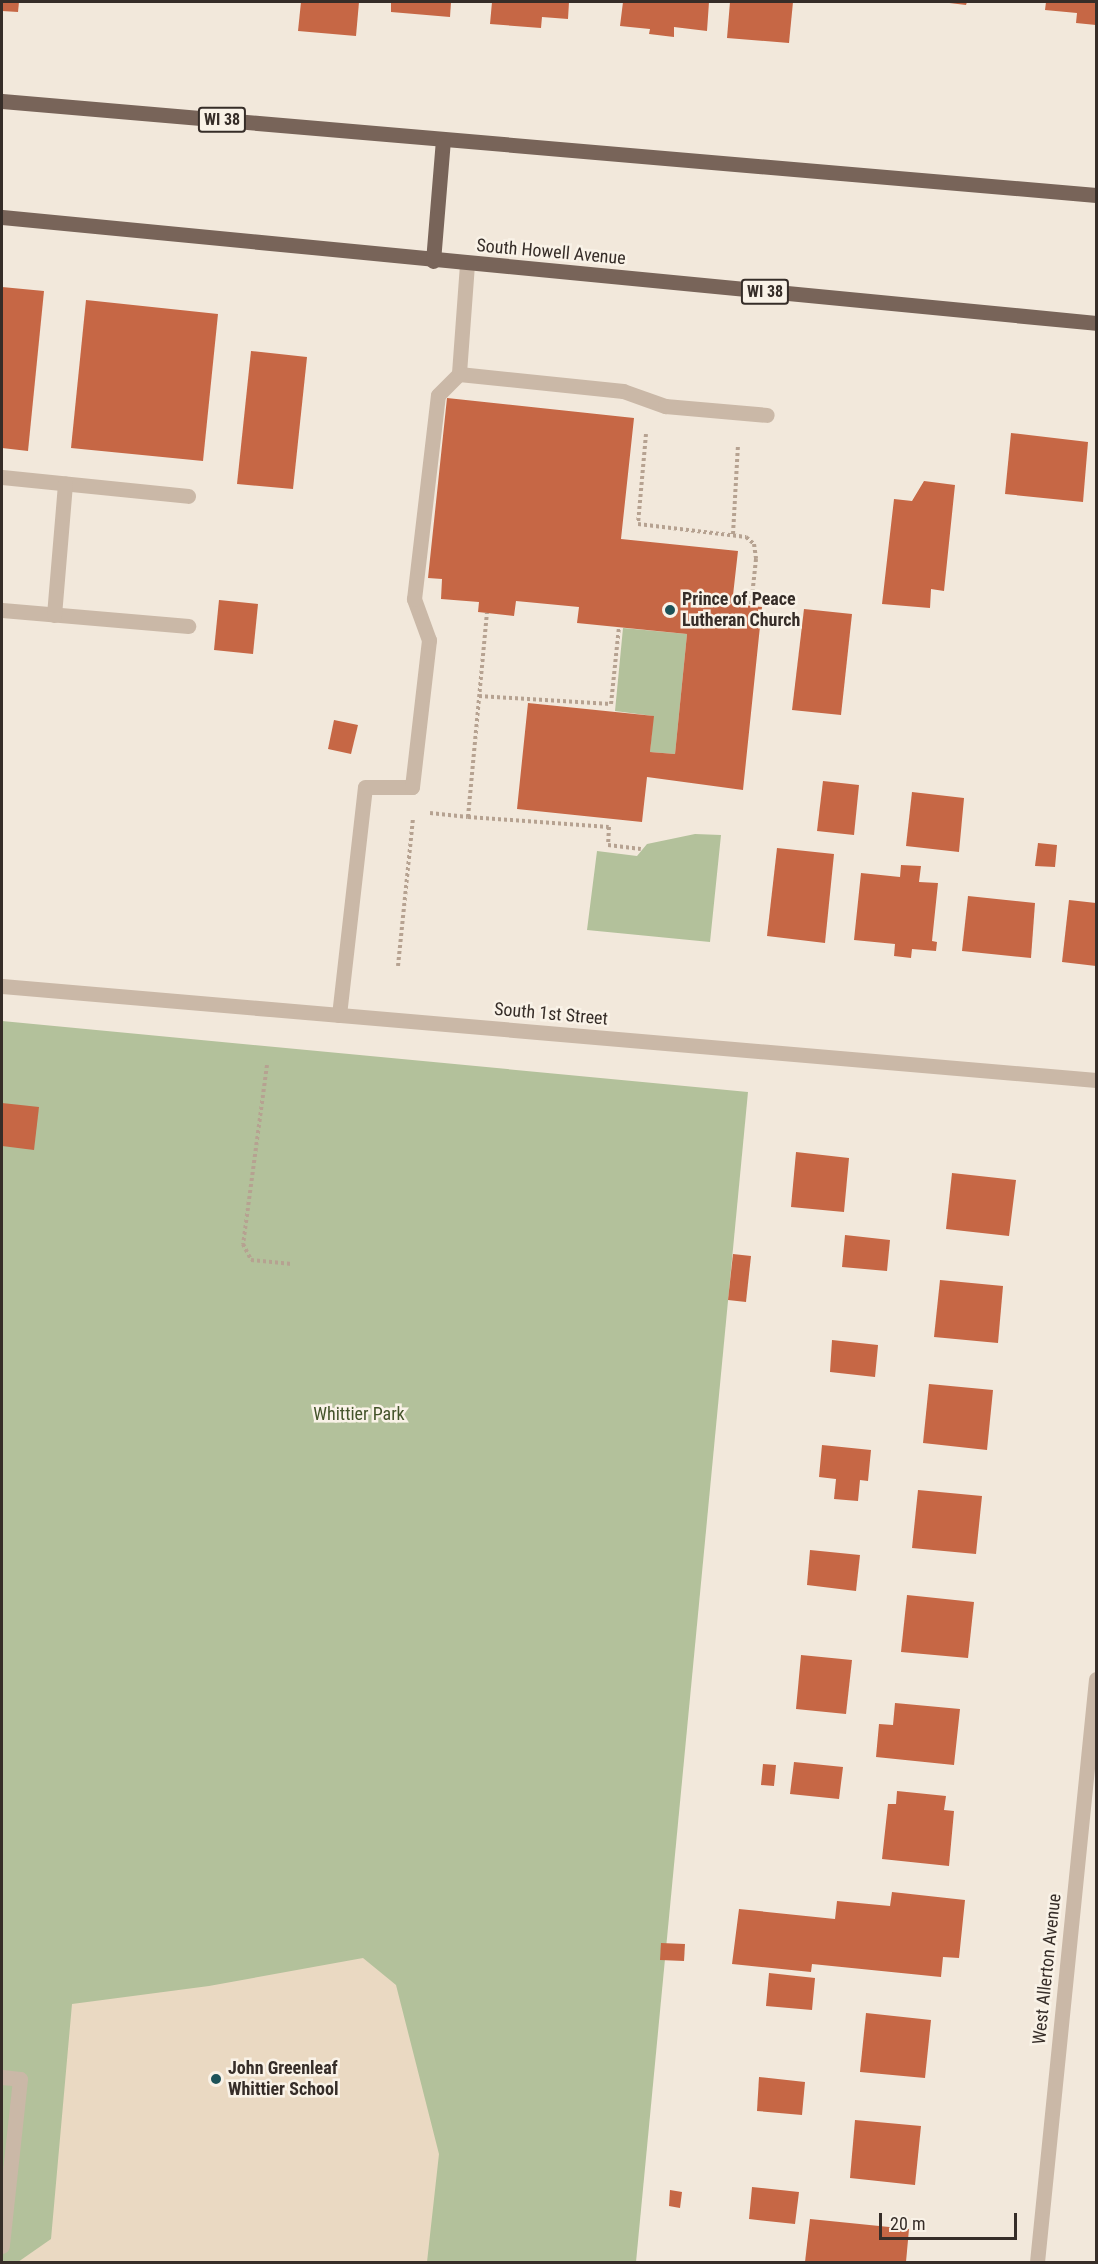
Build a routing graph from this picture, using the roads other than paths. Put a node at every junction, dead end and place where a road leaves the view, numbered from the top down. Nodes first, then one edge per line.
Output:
1 (2, 101) edge
2 (443, 139) junction
3 (1096, 195) edge
4 (2, 217) edge
5 (433, 261) junction
6 (467, 264) junction
7 (1096, 323) edge
8 (459, 374) junction
9 (767, 415) dead end
10 (2, 477) edge
11 (65, 483) junction
12 (188, 496) dead end
13 (2, 610) edge
14 (54, 615) junction
15 (188, 626) dead end
16 (2, 986) edge
17 (339, 1015) junction
18 (1096, 1080) edge
19 (1096, 1679) edge
20 (2, 2077) edge
21 (2, 2246) edge
22 (1037, 2262) edge

1 - 2 main road, WI 38
2 - 3 main road, WI 38
2 - 5 main road
4 - 5 main road, South Howell Avenue / WI 38
5 - 6 main road, South Howell Avenue / WI 38
6 - 7 main road, South Howell Avenue / WI 38
6 - 8 street
8 - 9 street
8 - 17 street
10 - 11 street
11 - 12 street
11 - 14 street
13 - 14 street
14 - 15 street
16 - 17 street, South 1st Street
17 - 18 street, South 1st Street
19 - 22 street, West Allerton Avenue
20 - 21 street

